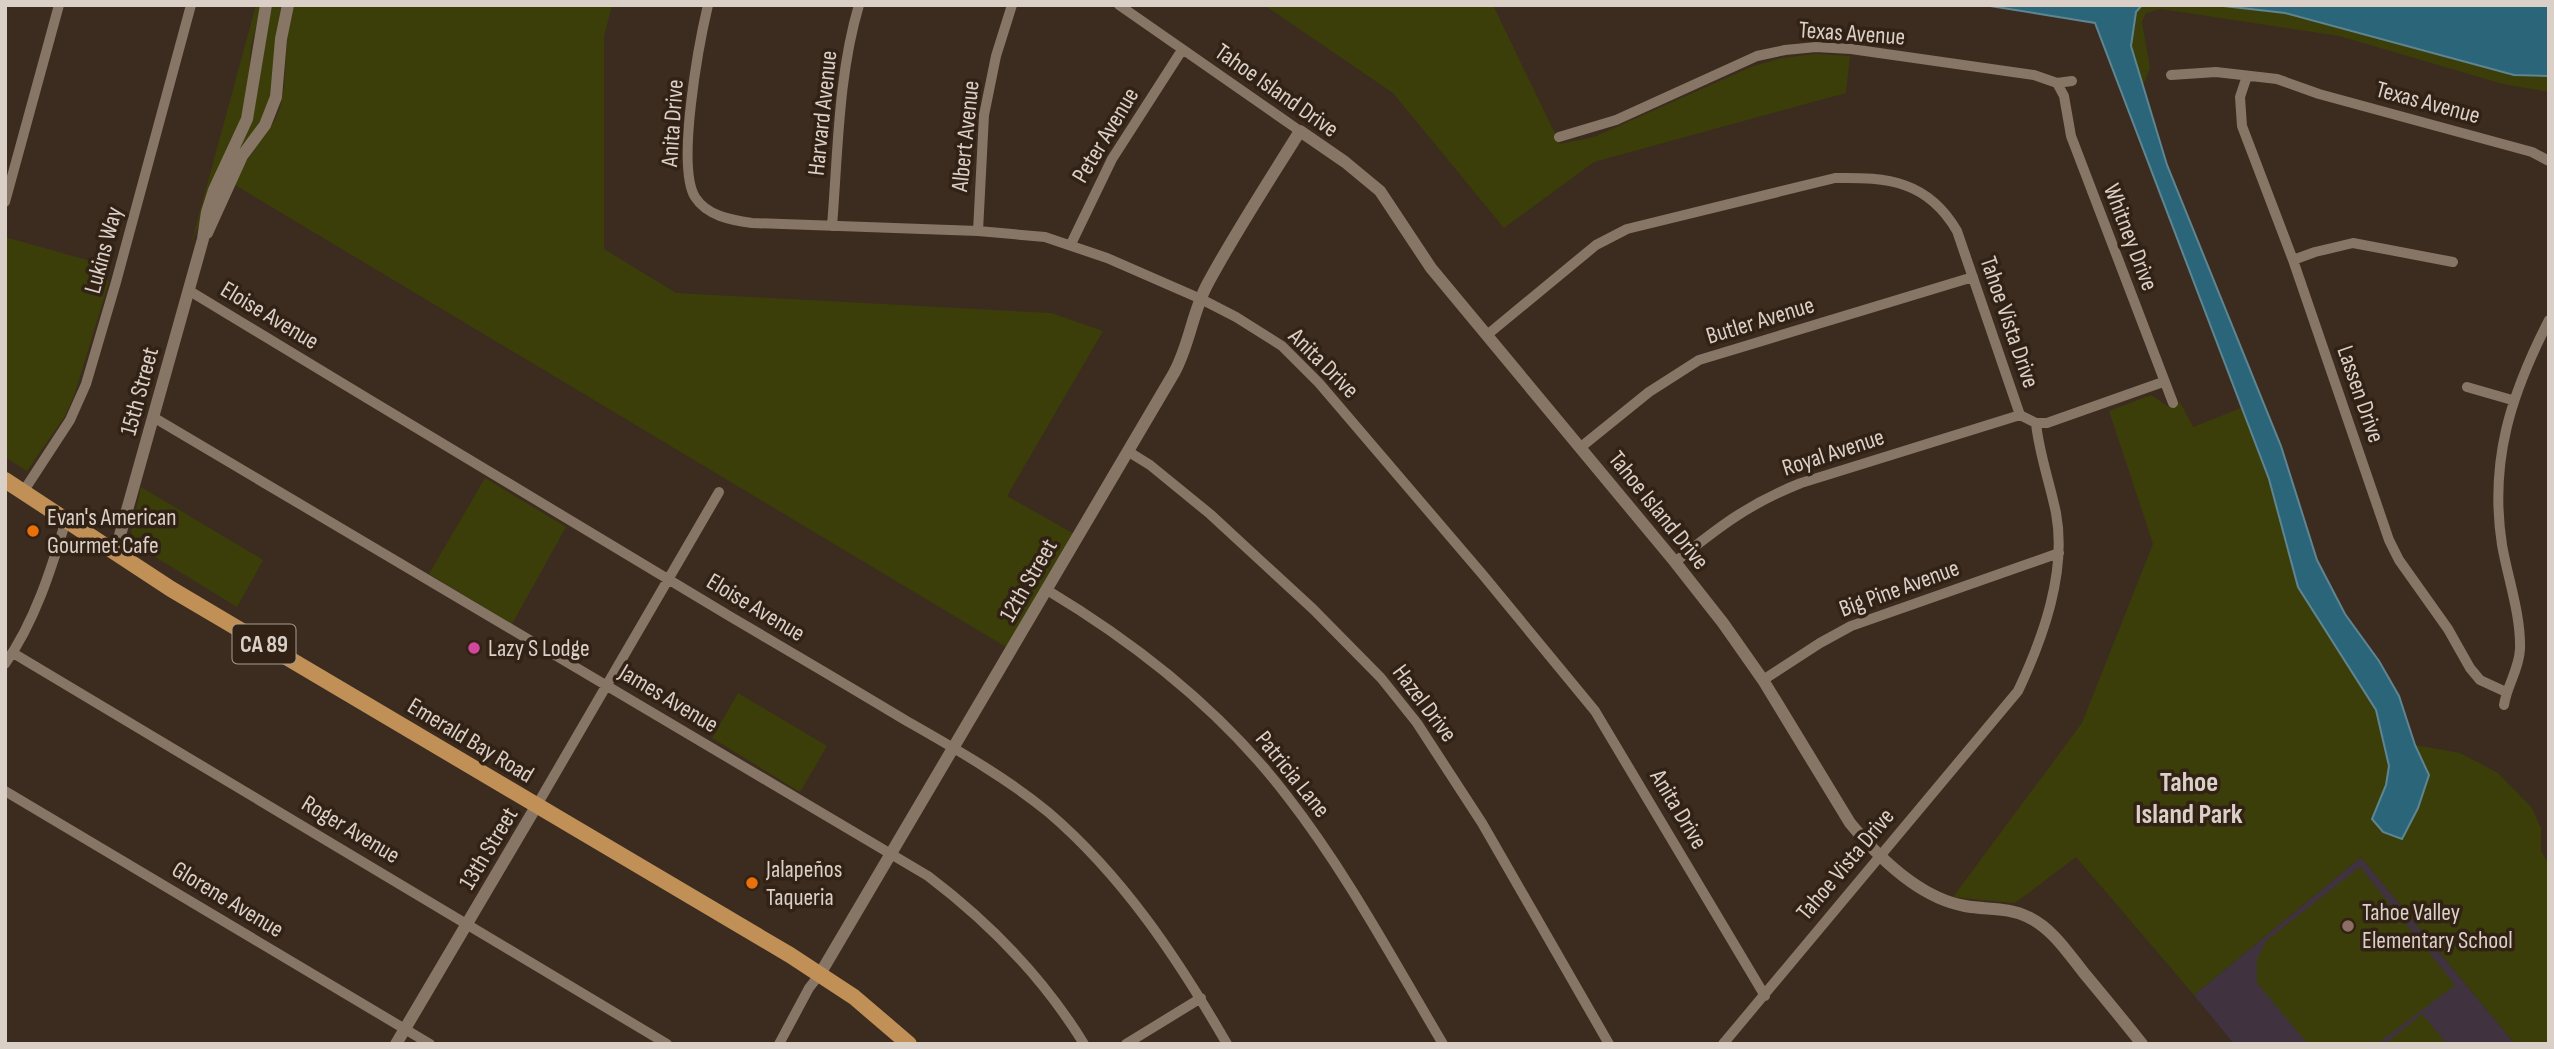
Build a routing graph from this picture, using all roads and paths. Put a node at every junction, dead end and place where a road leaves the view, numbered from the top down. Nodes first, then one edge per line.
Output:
1 (59, 5) edge
2 (191, 5) edge
3 (266, 5) edge
4 (288, 5) edge
5 (708, 5) edge
6 (859, 5) edge
7 (1012, 5) edge
8 (1119, 5) edge
9 (1182, 50) junction
10 (2171, 75) dead end
11 (2247, 76) junction
12 (2072, 81) dead end
13 (2057, 83) junction
14 (1300, 131) junction
15 (1559, 136) dead end
16 (2549, 161) edge
17 (5, 202) edge
18 (832, 226) junction
19 (978, 231) junction
20 (203, 239) junction
21 (1071, 244) junction
22 (2293, 260) junction
23 (2453, 262) dead end
24 (1973, 277) junction
25 (188, 290) junction
26 (1201, 299) junction
27 (2549, 320) edge
28 (1487, 335) junction
29 (2163, 382) junction
30 (2467, 387) dead end
31 (2512, 400) junction
32 (2173, 403) dead end
33 (2020, 415) junction
34 (153, 417) junction
35 (2036, 424) junction
36 (1581, 447) junction
37 (1129, 452) junction
38 (5, 480) edge
39 (23, 492) junction
40 (719, 492) dead end
41 (66, 520) junction
42 (2059, 553) junction
43 (115, 554) junction
44 (1675, 562) junction
45 (670, 580) junction
46 (1047, 590) junction
47 (13, 653) junction
48 (5, 664) edge
49 (1763, 680) junction
50 (607, 686) junction
51 (2506, 692) junction
52 (2504, 705) dead end
53 (954, 749) junction
54 (5, 791) edge
55 (537, 805) junction
56 (892, 854) junction
57 (1880, 855) junction
58 (467, 923) junction
59 (820, 974) junction
60 (1765, 996) junction
61 (1201, 998) junction
62 (405, 1029) junction
63 (396, 1044) edge
64 (430, 1044) edge
65 (667, 1044) edge
66 (779, 1044) edge
67 (909, 1044) edge
68 (1084, 1044) edge
69 (1126, 1044) edge
70 (1227, 1044) edge
71 (1443, 1044) edge
72 (1609, 1044) edge
73 (1723, 1044) edge
74 (2142, 1044) edge

1 - 17 street
2 - 39 street, Lukins Way
3 - 20 street, 15th Street
4 - 20 street, 15th Street
5 - 18 street, Anita Drive
6 - 18 street, Harvard Avenue
7 - 19 street, Albert Avenue
8 - 9 street, Tahoe Island Drive
9 - 14 street, Tahoe Island Drive
9 - 21 street, Peter Avenue
10 - 11 street, Texas Avenue
11 - 16 street, Texas Avenue
11 - 22 street, Lassen Drive
12 - 13 street, Texas Avenue
13 - 15 street, Texas Avenue
13 - 29 street, Whitney Drive
14 - 26 street, 12th Street
14 - 28 street, Tahoe Island Drive
18 - 19 street, Anita Drive
19 - 21 street, Anita Drive
20 - 25 street, 15th Street
21 - 26 street, Anita Drive
22 - 23 street
22 - 51 street, Lassen Drive
24 - 28 street, Tahoe Vista Drive
24 - 33 street, Tahoe Vista Drive
24 - 36 street, Butler Avenue
25 - 34 street, 15th Street
25 - 45 street, Eloise Avenue
26 - 37 street, 12th Street
26 - 60 street, Anita Drive
27 - 31 street
28 - 36 street, Tahoe Island Drive
29 - 32 street, Whitney Drive
29 - 35 street
30 - 31 street
31 - 51 street
33 - 35 street, Tahoe Vista Drive
33 - 44 street, Royal Avenue
34 - 43 street, 15th Street
34 - 50 street, James Avenue
35 - 42 street, Tahoe Vista Drive
36 - 44 street, Tahoe Island Drive
37 - 46 street, 12th Street
37 - 72 street, Hazel Drive
38 - 39 main road, Emerald Bay Road / CA 89
39 - 41 main road, Emerald Bay Road / CA 89
40 - 45 street, 13th Street
41 - 43 main road, Emerald Bay Road / CA 89
41 - 47 street
42 - 49 street, Big Pine Avenue
42 - 57 street, Tahoe Vista Drive
43 - 55 main road, Emerald Bay Road / CA 89
44 - 49 street, Tahoe Island Drive
45 - 50 street, 13th Street
45 - 53 street, Eloise Avenue
46 - 53 street, 12th Street
46 - 71 street, Patricia Lane
47 - 48 street
47 - 58 street, Roger Avenue
49 - 57 street, Tahoe Island Drive
50 - 55 street, 13th Street
50 - 56 street, James Avenue
51 - 52 street
53 - 56 street, 12th Street
53 - 61 street, Eloise Avenue
54 - 62 street, Glorene Avenue
55 - 58 street, 13th Street
55 - 59 main road, Emerald Bay Road / CA 89
56 - 59 street, 12th Street
56 - 68 street, James Avenue
57 - 60 street, Tahoe Vista Drive
57 - 74 street, Tahoe Island Drive
58 - 62 street, 13th Street
58 - 65 street, Roger Avenue
59 - 66 street, 12th Street
59 - 67 main road, Emerald Bay Road / CA 89
60 - 73 street, Tahoe Vista Drive
61 - 69 street
61 - 70 street, Eloise Avenue
62 - 63 street, 13th Street
62 - 64 street, Glorene Avenue

